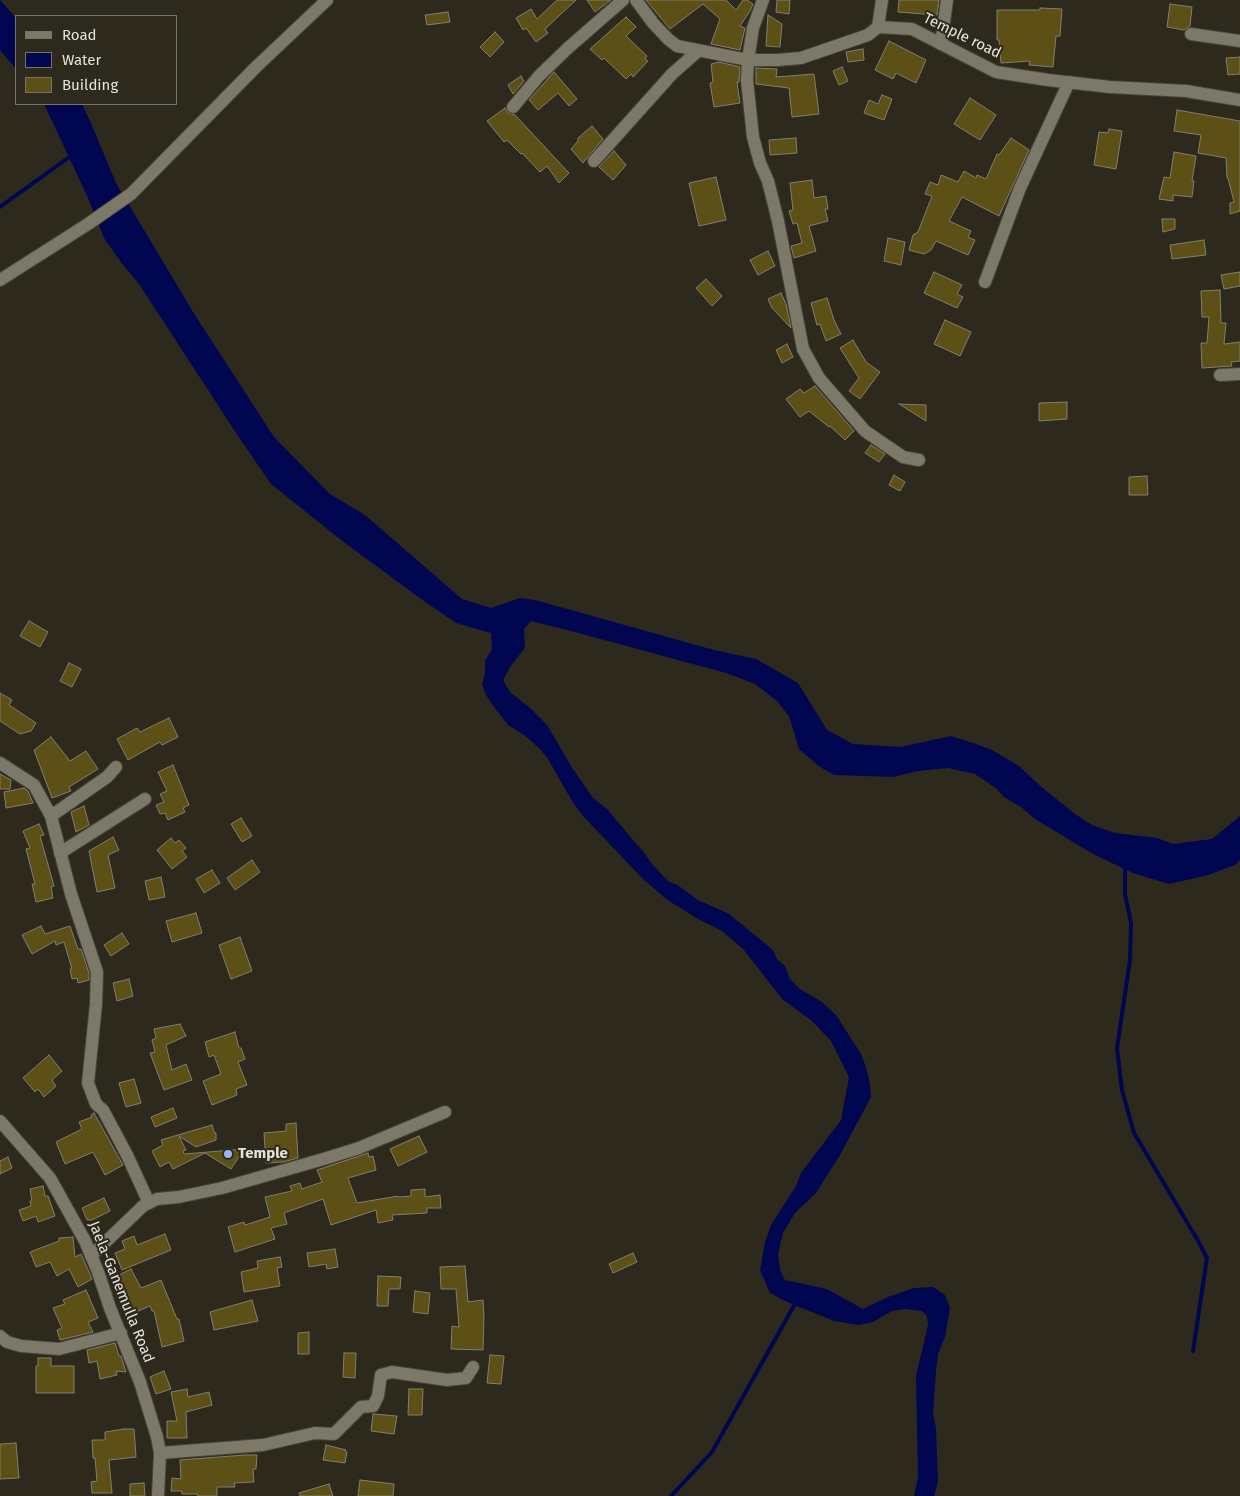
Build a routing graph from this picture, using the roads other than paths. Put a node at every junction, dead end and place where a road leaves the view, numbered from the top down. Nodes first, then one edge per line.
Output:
1 (327, 0) edge
2 (623, 0) edge
3 (636, 0) edge
4 (763, 0) edge
5 (882, 0) edge
6 (947, 0) edge
7 (878, 27) junction
8 (1191, 34) dead end
9 (1240, 41) edge
10 (941, 44) junction
11 (698, 50) junction
12 (748, 60) junction
13 (1068, 82) junction
14 (1240, 100) edge
15 (513, 107) dead end
16 (594, 161) dead end
17 (0, 280) edge
18 (985, 282) dead end
19 (1240, 374) edge
20 (1220, 375) dead end
21 (919, 460) dead end
22 (0, 763) edge
23 (116, 768) dead end
24 (145, 799) dead end
25 (51, 816) junction
26 (60, 854) junction
27 (445, 1112) dead end
28 (0, 1121) edge
29 (149, 1203) junction
30 (91, 1256) junction
31 (121, 1333) junction
32 (0, 1336) edge
33 (473, 1367) dead end
34 (160, 1453) junction
35 (158, 1496) edge

1 - 17 street
2 - 15 street
3 - 11 street
4 - 12 street
5 - 7 street
6 - 10 street
7 - 10 street, Temple road
7 - 12 street
8 - 9 street
10 - 13 street, Temple road
11 - 12 street
11 - 16 street
12 - 21 street
13 - 14 street, Temple road
13 - 18 street
19 - 20 street
22 - 25 street
23 - 25 street
24 - 26 street
25 - 26 street
26 - 29 street
27 - 29 street
28 - 30 street, Jaela-Ganemulla Road
29 - 30 street
30 - 31 street, Jaela-Ganemulla Road
31 - 32 street
31 - 34 street, Jaela-Ganemulla Road
33 - 34 street
34 - 35 street, Jaela-Ganemulla Road

